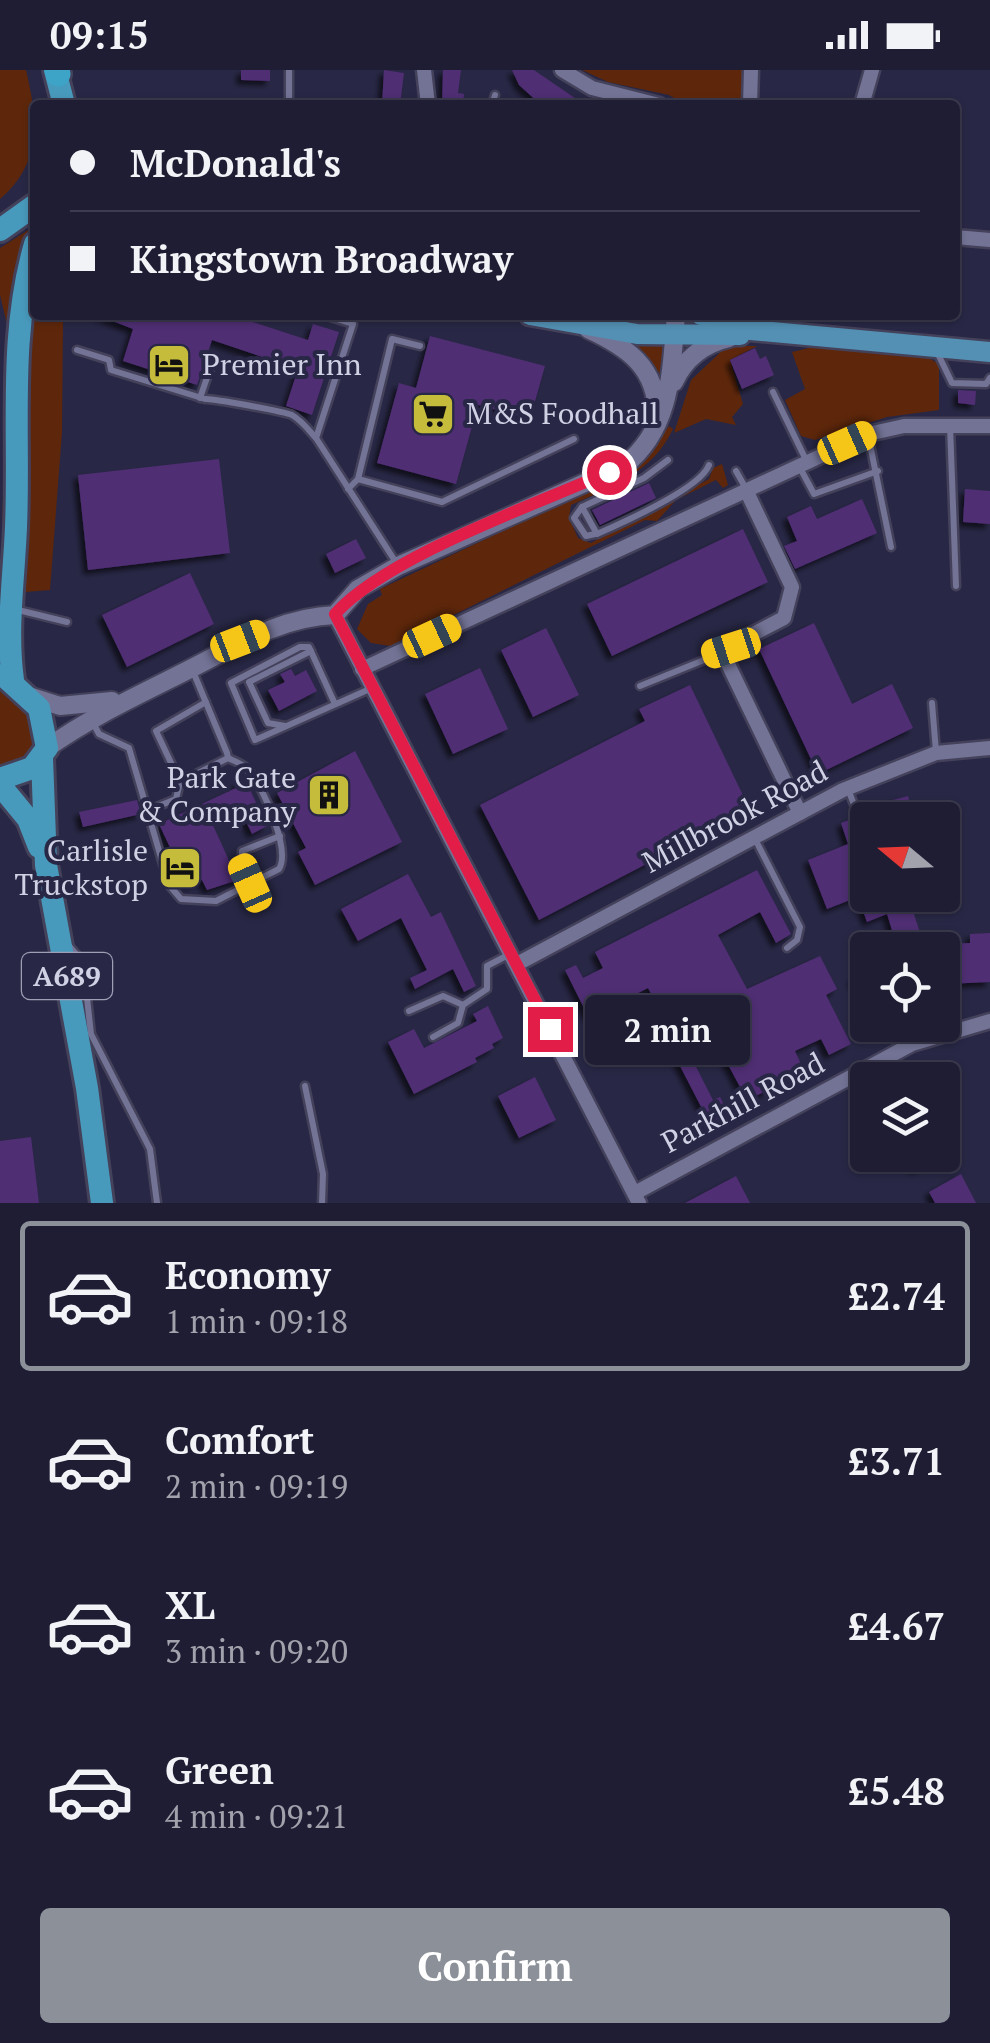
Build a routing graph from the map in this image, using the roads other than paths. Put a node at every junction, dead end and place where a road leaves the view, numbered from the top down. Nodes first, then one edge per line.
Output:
1 (289, 70) edge
2 (424, 70) edge
3 (562, 70) edge
4 (751, 70) edge
5 (872, 70) edge
6 (58, 74) edge
7 (495, 95) dead end
8 (603, 99) edge
9 (63, 100) edge
10 (73, 100) edge
11 (290, 100) edge
12 (427, 100) edge
13 (494, 100) edge
14 (750, 100) edge
15 (863, 100) edge
16 (30, 209) edge
17 (0, 230) edge
18 (960, 237) edge
19 (990, 240) edge
20 (30, 268) edge
21 (340, 320) edge
22 (551, 320) edge
23 (713, 320) edge
24 (675, 323) edge
25 (585, 328) junction
26 (744, 333) junction
27 (420, 346) dead end
28 (936, 348) junction
29 (77, 350) dead end
30 (990, 352) edge
31 (212, 363) dead end
32 (990, 378) edge
33 (773, 392) dead end
34 (200, 398) junction
35 (666, 401) junction
36 (950, 424) junction
37 (990, 426) edge
38 (868, 434) junction
39 (316, 438) junction
40 (574, 439) dead end
41 (652, 440) junction
42 (668, 460) dead end
43 (803, 463) junction
44 (710, 465) dead end
45 (736, 470) dead end
46 (878, 471) junction
47 (358, 479) junction
48 (348, 489) junction
49 (746, 490) junction
50 (891, 547) dead end
51 (398, 566) junction
52 (956, 586) dead end
53 (11, 609) junction
54 (335, 614) junction
55 (66, 622) dead end
56 (731, 648) junction
57 (311, 651) junction
58 (192, 668) junction
59 (362, 668) junction
60 (6, 677) edge
61 (640, 686) dead end
62 (373, 687) junction
63 (32, 697) junction
64 (132, 697) junction
65 (206, 702) junction
66 (932, 703) dead end
67 (334, 704) junction
68 (91, 720) junction
69 (286, 726) junction
70 (990, 748) edge
71 (44, 753) junction
72 (936, 753) junction
73 (228, 758) junction
74 (0, 782) edge
75 (180, 782) junction
76 (847, 788) junction
77 (853, 802) edge
78 (150, 810) junction
79 (800, 813) junction
80 (280, 836) junction
81 (754, 838) junction
82 (46, 865) junction
83 (250, 883) junction
84 (60, 934) junction
85 (787, 948) dead end
86 (514, 959) junction
87 (463, 1005) junction
88 (409, 1011) dead end
89 (990, 1021) edge
90 (434, 1037) dead end
91 (304, 1086) dead end
92 (637, 1198) edge
93 (102, 1203) edge
94 (156, 1203) edge
95 (322, 1203) edge

1 - 11 lane
2 - 12 street
3 - 8 street
4 - 14 street
5 - 15 street
6 - 9 highway
6 - 10 main road
7 - 13 lane
16 - 17 highway
18 - 19 street
20 - 53 highway
21 - 39 lane
22 - 25 main road
23 - 26 main road
24 - 25 main road
24 - 26 main road
24 - 35 street
25 - 41 street
26 - 28 main road
26 - 35 street
27 - 47 lane
28 - 30 main road
28 - 32 lane
29 - 34 lane
31 - 34 lane
33 - 43 lane
34 - 39 lane
35 - 41 street
36 - 37 street
36 - 38 street
36 - 52 lane
38 - 43 street
38 - 46 lane
39 - 48 lane
40 - 47 lane
41 - 51 street
42 - 44 lane
43 - 46 lane
43 - 49 street
45 - 49 lane
46 - 50 lane
47 - 48 lane
48 - 51 lane
49 - 56 street
49 - 59 street
51 - 54 street
53 - 55 lane
53 - 60 highway
54 - 58 street
54 - 59 street
56 - 61 lane
56 - 79 street
57 - 67 lane
57 - 69 lane
57 - 69 lane
58 - 64 street
58 - 65 lane
59 - 62 street
60 - 63 highway
62 - 67 lane
62 - 86 street
63 - 64 street
63 - 71 highway
64 - 68 street
65 - 73 lane
65 - 75 lane
66 - 72 lane
67 - 69 lane
68 - 71 street
68 - 78 lane
70 - 72 street, Millbrook Road
71 - 74 highway
71 - 82 highway, A689
72 - 76 street, Millbrook Road
73 - 75 lane
73 - 80 lane
74 - 82 highway, A689
75 - 78 lane
76 - 77 lane
76 - 79 street, Millbrook Road
78 - 83 lane
79 - 81 street, Millbrook Road
80 - 83 lane
80 - 83 lane
81 - 85 lane
81 - 86 street, Millbrook Road
82 - 84 highway, A689
84 - 93 highway, A689
84 - 94 lane
86 - 87 lane
86 - 92 street
87 - 88 lane
87 - 90 lane
89 - 92 street, Parkhill Road
91 - 95 lane

